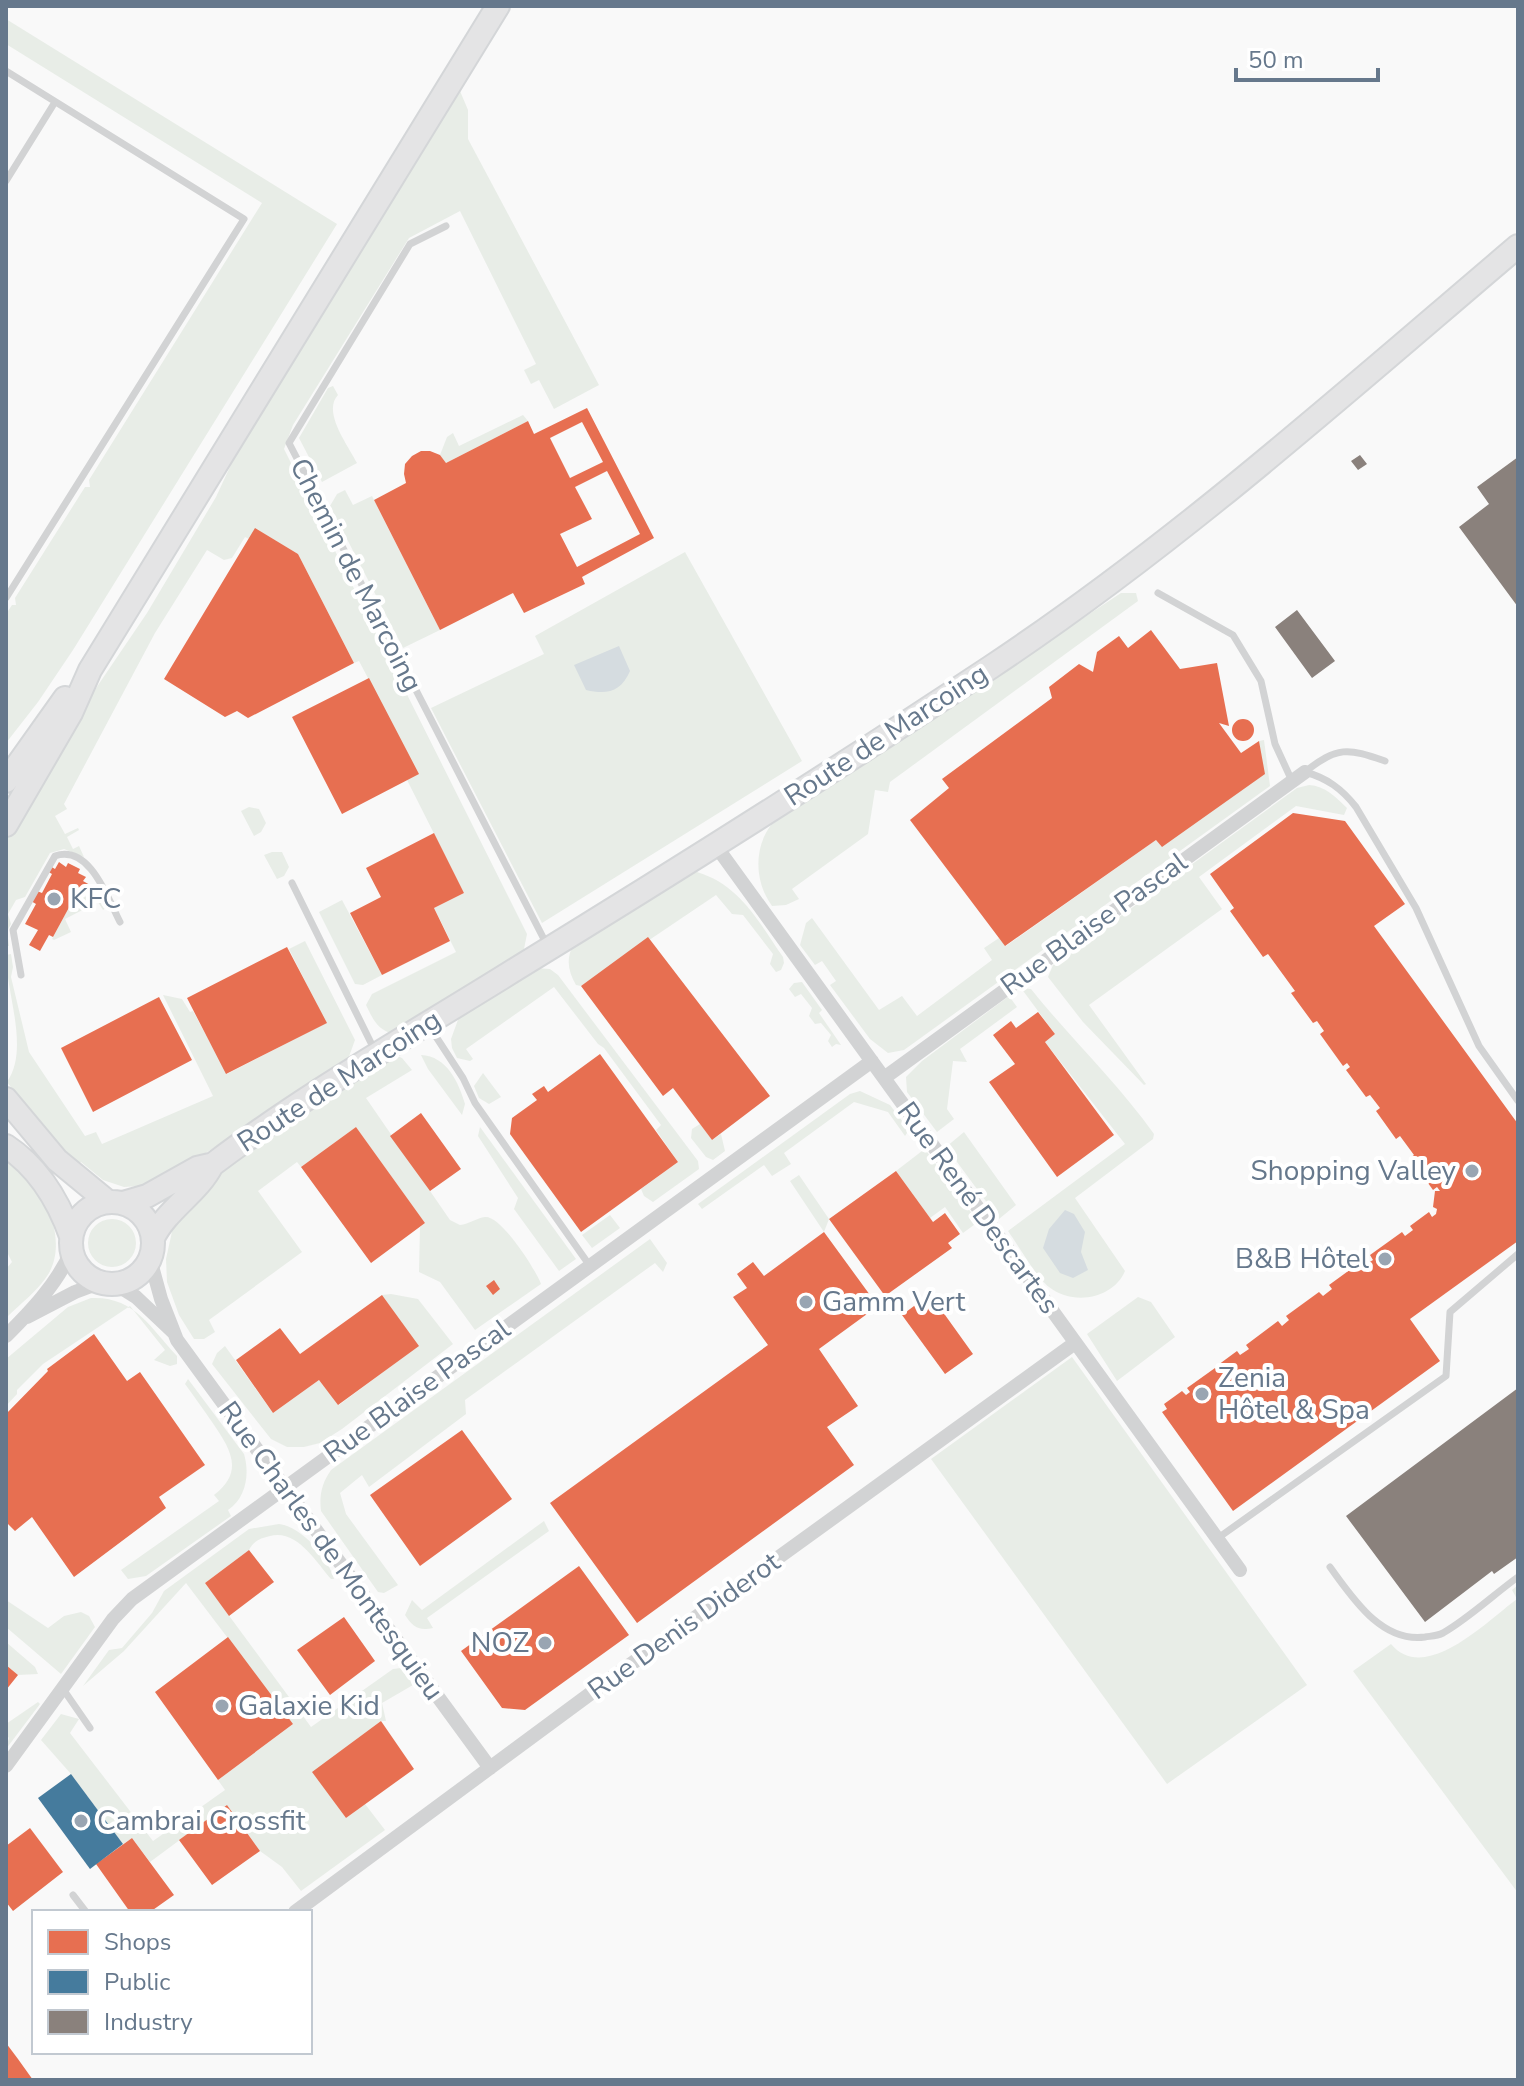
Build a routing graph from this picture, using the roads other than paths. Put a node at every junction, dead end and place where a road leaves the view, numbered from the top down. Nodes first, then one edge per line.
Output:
1 (498, 6) edge
2 (6, 71) edge
3 (55, 102) junction
4 (6, 181) edge
5 (446, 226) dead end
6 (1518, 246) edge
7 (1158, 593) dead end
8 (6, 598) edge
9 (90, 670) junction
10 (1385, 761) dead end
11 (1305, 772) junction
12 (6, 781) edge
13 (1292, 781) junction
14 (6, 825) edge
15 (716, 846) junction
16 (292, 883) dead end
17 (120, 922) dead end
18 (549, 949) junction
19 (21, 975) dead end
20 (427, 1024) junction
21 (377, 1055) junction
22 (872, 1061) junction
23 (884, 1078) junction
24 (6, 1099) edge
25 (1518, 1101) edge
26 (6, 1146) edge
27 (212, 1165) junction
28 (115, 1203) junction
29 (71, 1244) junction
30 (152, 1249) junction
31 (1518, 1254) edge
32 (590, 1266) junction
33 (108, 1284) junction
34 (23, 1319) junction
35 (173, 1332) junction
36 (6, 1336) edge
37 (1075, 1343) junction
38 (285, 1487) junction
39 (1218, 1538) junction
40 (1330, 1567) dead end
41 (1240, 1570) dead end
42 (1518, 1577) edge
43 (63, 1689) junction
44 (90, 1728) dead end
45 (6, 1766) edge
46 (490, 1768) junction
47 (73, 1895) dead end
48 (84, 1910) edge
49 (298, 1910) edge

1 - 9 street
2 - 3 lane
3 - 4 lane
3 - 8 lane
5 - 18 lane, Chemin de Marcoing
6 - 15 street, Route de Marcoing
7 - 13 lane
9 - 12 street
9 - 14 street
10 - 11 lane
11 - 13 street, Rue Blaise Pascal
11 - 25 lane
13 - 23 street, Rue Blaise Pascal
15 - 18 street, Route de Marcoing
15 - 22 street, Rue René Descartes
16 - 21 lane
17 - 19 lane
18 - 20 street, Route de Marcoing
20 - 21 street, Route de Marcoing
20 - 32 lane
21 - 27 street, Route de Marcoing
22 - 23 street, Rue René Descartes
22 - 32 street, Rue Blaise Pascal
23 - 37 street, Rue René Descartes
24 - 28 street
26 - 29 street
27 - 28 street, Route de Marcoing
27 - 30 street, Route de Marcoing
28 - 29 street
28 - 30 street
29 - 33 street
29 - 34 street
30 - 33 street
30 - 35 street, Rue Charles de Montesquieu
31 - 39 lane
32 - 38 street, Rue Blaise Pascal
33 - 34 street
33 - 35 street, Rue Charles de Montesquieu
34 - 36 street
35 - 38 street, Rue Charles de Montesquieu
37 - 39 street, Rue René Descartes
37 - 46 street, Rue Denis Diderot
38 - 43 street, Rue Blaise Pascal
38 - 46 street, Rue Charles de Montesquieu
39 - 41 street, Rue René Descartes
40 - 42 lane
43 - 44 lane
43 - 45 street, Rue Blaise Pascal
46 - 49 street, Rue Denis Diderot
47 - 48 lane

